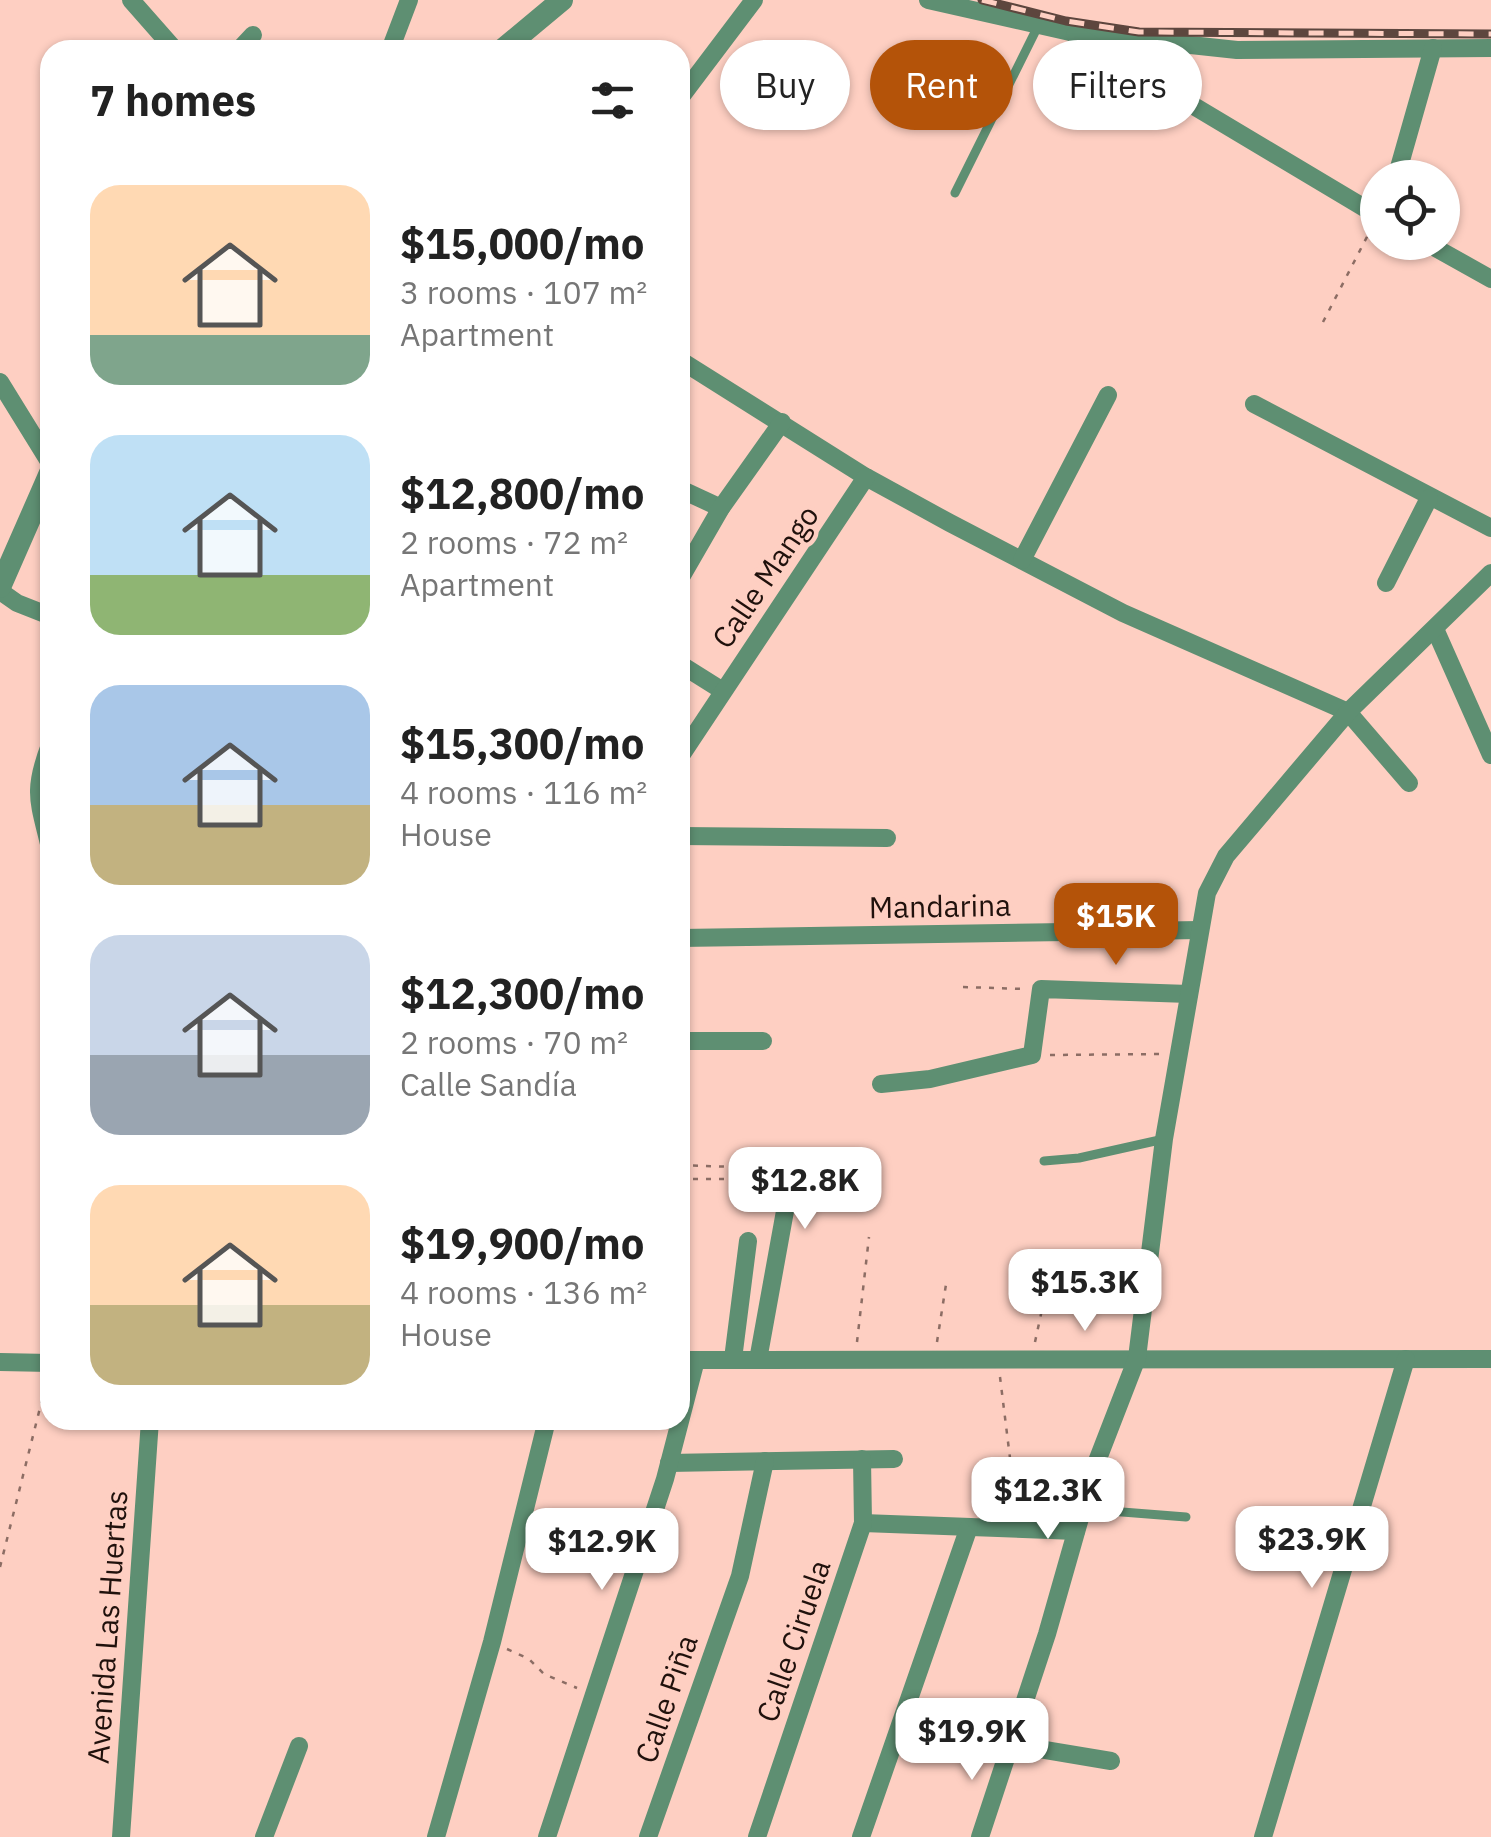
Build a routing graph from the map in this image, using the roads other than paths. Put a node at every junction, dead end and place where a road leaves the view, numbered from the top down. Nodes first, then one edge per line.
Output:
1 (131, 0) edge
2 (409, 0) edge
3 (562, 0) edge
4 (754, 0) edge
5 (928, 0) edge
6 (1038, 26) junction
7 (1070, 32) junction
8 (253, 35) dead end
9 (166, 40) edge
10 (248, 40) edge
11 (394, 40) edge
12 (514, 40) edge
13 (1433, 48) junction
14 (1491, 48) edge
15 (690, 85) edge
16 (1401, 160) edge
17 (956, 193) dead end
18 (1360, 206) edge
19 (1457, 260) edge
20 (1491, 279) edge
21 (690, 366) edge
22 (0, 382) edge
23 (1108, 395) dead end
24 (1254, 404) dead end
25 (782, 422) junction
26 (40, 447) edge
27 (866, 477) junction
28 (690, 493) edge
29 (40, 496) edge
30 (1429, 498) junction
31 (721, 508) junction
32 (1491, 528) edge
33 (1022, 560) junction
34 (690, 562) edge
35 (1491, 572) edge
36 (1386, 584) dead end
37 (0, 589) edge
38 (40, 612) edge
39 (1435, 629) junction
40 (690, 671) edge
41 (723, 692) junction
42 (1348, 712) junction
43 (690, 742) edge
44 (1491, 755) edge
45 (40, 771) edge
46 (1409, 782) dead end
47 (40, 802) edge
48 (690, 836) edge
49 (886, 838) dead end
50 (1200, 930) junction
51 (690, 938) edge
52 (1189, 994) junction
53 (690, 1041) edge
54 (762, 1042) dead end
55 (881, 1084) dead end
56 (1164, 1139) junction
57 (1044, 1161) dead end
58 (749, 1178) road end
59 (748, 1242) dead end
60 (1137, 1358) junction
61 (1406, 1359) junction
62 (1491, 1359) edge
63 (690, 1360) edge
64 (734, 1360) junction
65 (758, 1360) junction
66 (0, 1362) edge
67 (40, 1365) edge
68 (149, 1430) edge
69 (545, 1430) edge
70 (676, 1430) edge
71 (894, 1459) dead end
72 (862, 1460) junction
73 (764, 1461) junction
74 (670, 1463) junction
75 (1082, 1509) junction
76 (1186, 1518) dead end
77 (863, 1523) junction
78 (969, 1527) junction
79 (1076, 1530) junction
80 (1009, 1744) junction
81 (298, 1746) dead end
82 (1111, 1761) dead end
83 (121, 1837) edge
84 (264, 1837) edge
85 (436, 1837) edge
86 (547, 1837) edge
87 (648, 1837) edge
88 (758, 1837) edge
89 (861, 1837) edge
90 (980, 1837) edge
91 (1263, 1837) edge

1 - 9 street
2 - 11 street
3 - 12 street
4 - 15 street
5 - 6 street
6 - 7 street
6 - 17 lane
7 - 13 street
7 - 18 street
8 - 10 street
13 - 14 street
13 - 16 street
19 - 20 street
21 - 25 street
22 - 26 street
23 - 33 street
24 - 30 street
25 - 27 street
25 - 31 street
27 - 33 street
27 - 41 street, Calle Mango
28 - 31 street
29 - 37 street
30 - 32 street
30 - 36 street
31 - 34 street
33 - 42 street
35 - 39 street
37 - 38 street
39 - 42 street
39 - 44 street
40 - 41 street
41 - 43 street, Calle Mango
42 - 46 street
42 - 50 street
45 - 47 street
48 - 49 street
50 - 51 street, Mandarina
50 - 52 street
52 - 55 street
52 - 56 street
53 - 54 street
56 - 57 lane
56 - 60 street
58 - 65 street
59 - 64 street
60 - 61 street
60 - 65 street
60 - 75 street
61 - 62 street
61 - 91 street
63 - 64 street
64 - 65 street
66 - 67 street
68 - 83 street, Avenida Las Huertas
69 - 85 street
70 - 74 street
71 - 72 street
72 - 73 street
72 - 77 street, Calle Ciruela
73 - 74 street
73 - 87 street, Calle Piña
74 - 86 street
75 - 76 lane
75 - 79 street
77 - 78 street
77 - 88 street, Calle Ciruela
78 - 79 street
78 - 89 street
79 - 80 street
80 - 82 street
80 - 90 street
81 - 84 street

